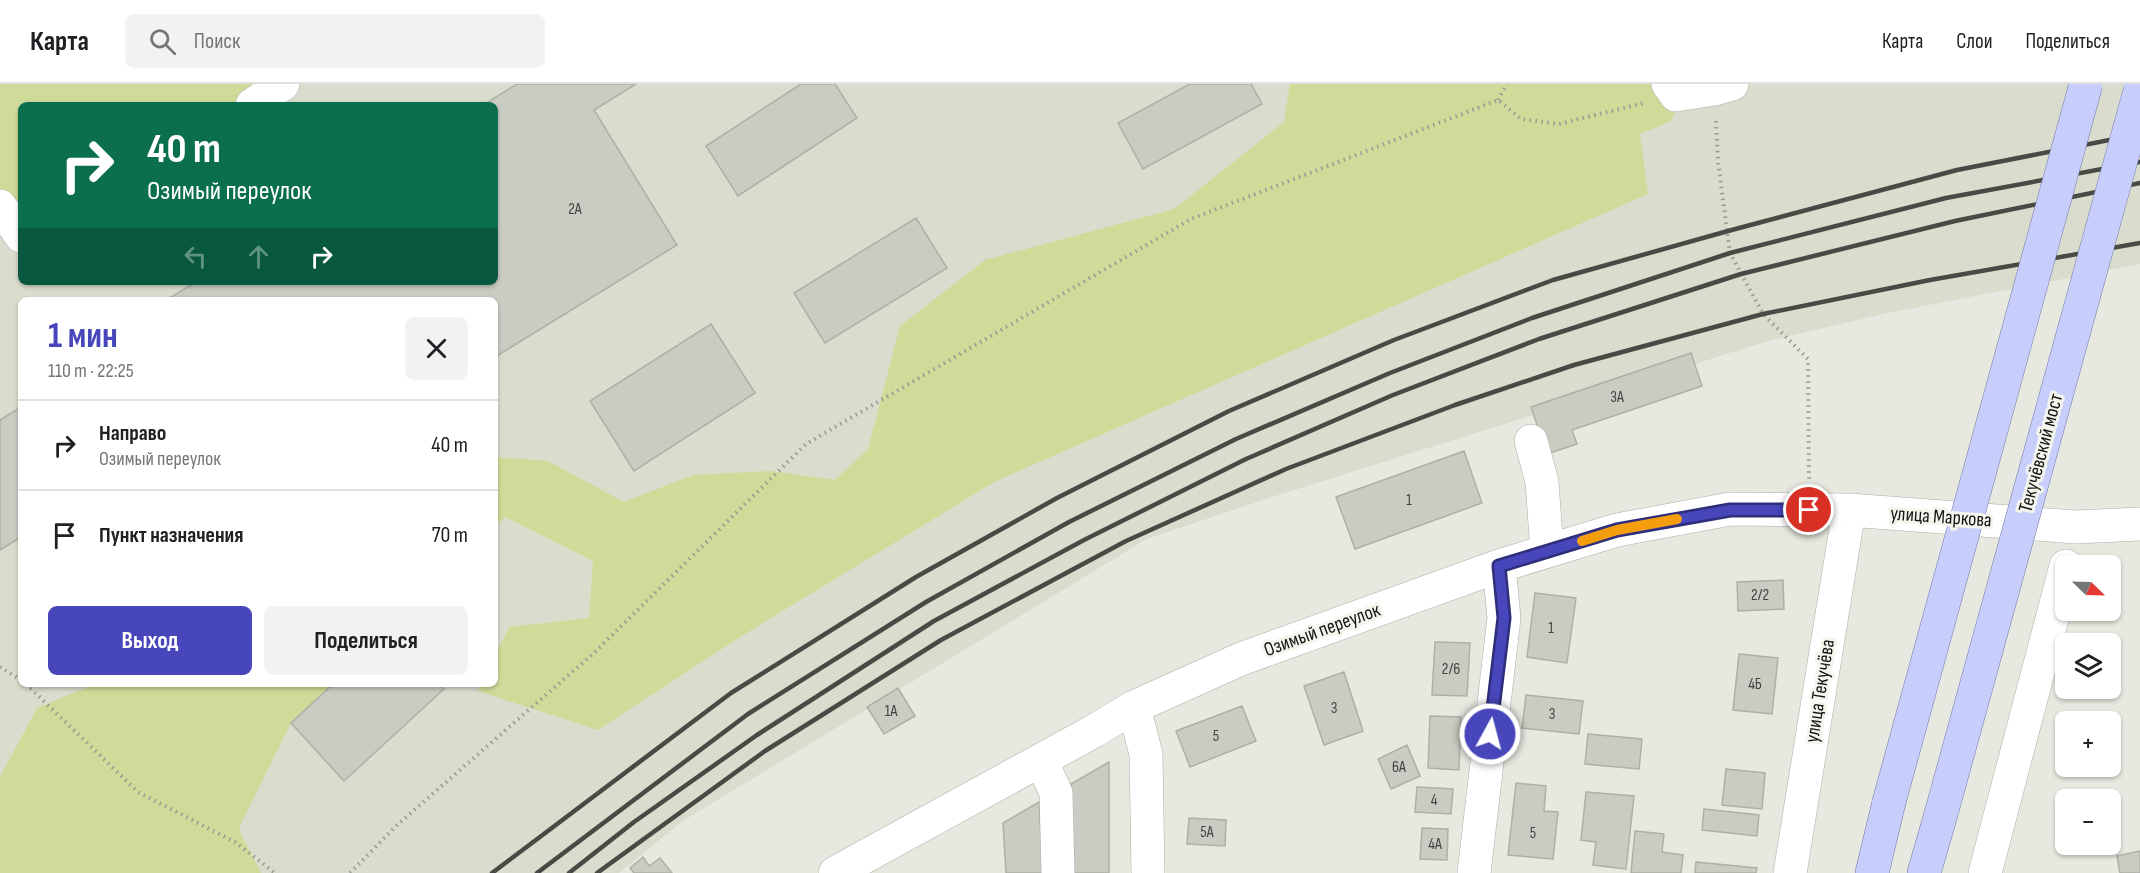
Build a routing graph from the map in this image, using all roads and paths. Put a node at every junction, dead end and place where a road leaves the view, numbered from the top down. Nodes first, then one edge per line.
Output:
1 (283, 84) edge
2 (1507, 84) edge
3 (2086, 84) edge
4 (1723, 87) edge
5 (1672, 89) edge
6 (2140, 91) edge
7 (1498, 100) junction
8 (256, 102) edge
9 (0, 206) edge
10 (18, 232) edge
11 (1532, 441) dead end
12 (1809, 510) junction
13 (1849, 510) junction
14 (2140, 524) edge
15 (2076, 527) junction
16 (1546, 551) junction
17 (2069, 555) edge
18 (1499, 566) junction
19 (2055, 608) edge
20 (0, 667) edge
21 (18, 678) edge
22 (29, 687) edge
23 (1134, 707) junction
24 (1041, 760) junction
25 (275, 873) edge
26 (350, 873) edge
27 (835, 873) edge
28 (1058, 873) edge
29 (1148, 873) edge
30 (1474, 873) edge
31 (1790, 873) edge
32 (1872, 873) edge
33 (1924, 873) edge
34 (1985, 873) edge

1 - 8 street
2 - 7 path
3 - 32 main road, bridge
4 - 5 street
4 - 12 path
5 - 7 path
6 - 33 main road, Текучёвский мост, bridge
7 - 26 path
9 - 10 street
11 - 16 street
12 - 13 street, Озимый переулок
12 - 16 street, Озимый переулок
13 - 15 street, улица Маркова
13 - 31 street, улица Текучёва
14 - 15 street, улица Маркова
15 - 17 street
16 - 18 street, Озимый переулок
18 - 23 street, Озимый переулок
18 - 30 street
19 - 34 street
20 - 21 path
22 - 25 path
23 - 24 street, Озимый переулок
23 - 29 street
24 - 27 street, Озимый переулок
24 - 28 street

